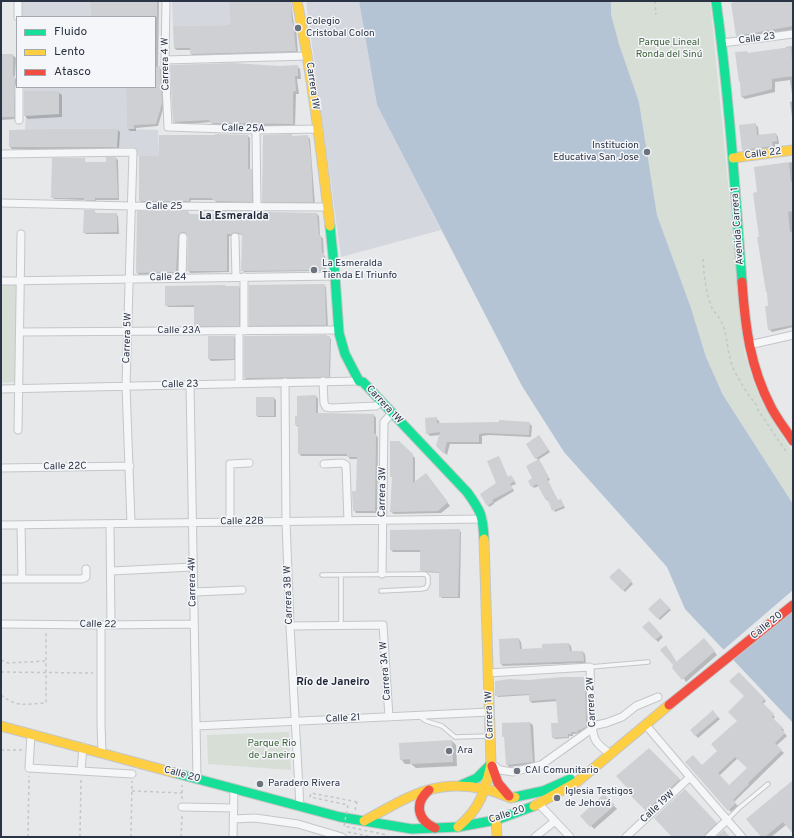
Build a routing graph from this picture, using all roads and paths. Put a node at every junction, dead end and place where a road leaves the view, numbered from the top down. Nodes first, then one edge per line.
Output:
1 (18, 1) edge
2 (166, 1) edge
3 (297, 1) edge
4 (655, 1) edge
5 (716, 1) edge
6 (656, 15) dead end
7 (18, 16) edge
8 (793, 34) edge
9 (722, 43) junction
10 (308, 56) junction
11 (165, 60) junction
12 (19, 88) edge
13 (19, 120) dead end
14 (168, 127) joint
15 (318, 129) junction
16 (256, 130) junction
17 (793, 150) edge
18 (1, 154) edge
19 (733, 158) junction
20 (1, 203) edge
21 (132, 206) junction
22 (257, 207) junction
23 (327, 207) junction
24 (21, 234) dead end
25 (183, 236) dead end
26 (235, 237) dead end
27 (703, 258) dead end
28 (335, 276) junction
29 (236, 277) junction
30 (244, 277) junction
31 (182, 278) junction
32 (130, 279) junction
33 (20, 280) junction
34 (1, 281) edge
35 (339, 330) junction
36 (128, 331) junction
37 (242, 331) junction
38 (20, 332) junction
39 (793, 335) edge
40 (749, 345) junction
41 (359, 381) junction
42 (285, 382) junction
43 (324, 382) junction
44 (239, 383) junction
45 (190, 384) junction
46 (126, 386) junction
47 (19, 388) junction
48 (1, 389) edge
49 (381, 402) junction
50 (392, 413) junction
51 (18, 430) dead end
52 (793, 441) edge
53 (787, 453) dead end
54 (249, 463) dead end
55 (324, 464) dead end
56 (130, 466) junction
57 (1, 468) edge
58 (483, 519) junction
59 (383, 520) junction
60 (286, 521) junction
61 (348, 521) junction
62 (192, 522) junction
63 (230, 522) junction
64 (131, 523) junction
65 (110, 524) junction
66 (1, 525) edge
67 (21, 525) junction
68 (193, 567) junction
69 (86, 569) dead end
70 (111, 571) junction
71 (382, 574) junction
72 (322, 575) dead end
73 (341, 576) junction
74 (1, 579) edge
75 (22, 579) junction
76 (242, 590) dead end
77 (381, 591) dead end
78 (194, 592) junction
79 (793, 605) edge
80 (1, 624) edge
81 (46, 624) junction
82 (194, 624) junction
83 (101, 625) junction
84 (111, 625) junction
85 (341, 625) junction
86 (290, 626) junction
87 (1, 660) edge
88 (45, 661) junction
89 (648, 662) dead end
90 (590, 667) junction
91 (1, 672) edge
92 (45, 672) junction
93 (101, 673) junction
94 (488, 673) junction
95 (1, 682) edge
96 (1, 695) edge
97 (658, 697) dead end
98 (490, 712) junction
99 (418, 715) junction
100 (389, 717) junction
101 (295, 721) junction
102 (645, 724) junction
103 (1, 726) edge
104 (196, 726) junction
105 (592, 727) junction
106 (31, 734) junction
107 (490, 736) junction
108 (83, 747) junction
109 (1, 750) edge
110 (30, 750) junction
111 (102, 753) junction
112 (611, 754) junction
113 (491, 764) junction
114 (29, 768) junction
115 (81, 771) junction
116 (132, 774) joint
117 (690, 777) junction
118 (196, 779) junction
119 (768, 784) dead end
120 (459, 785) junction
121 (234, 788) junction
122 (431, 788) junction
123 (486, 789) junction
124 (132, 791) junction
125 (182, 793) dead end
126 (512, 798) junction
127 (357, 802) dead end
128 (539, 804) junction
129 (300, 807) junction
130 (182, 808) dead end
131 (234, 808) junction
132 (233, 819) junction
133 (496, 820) junction
134 (727, 820) junction
135 (364, 821) junction
136 (555, 821) junction
137 (458, 827) junction
138 (437, 828) junction
139 (343, 834) edge
140 (28, 837) edge
141 (80, 837) edge
142 (131, 837) edge
143 (233, 837) edge
144 (372, 837) edge
145 (387, 837) edge
146 (497, 837) edge
147 (535, 837) edge
148 (570, 837) edge
149 (626, 837) edge
150 (710, 837) edge
151 (742, 837) edge

1 - 7 street
2 - 11 street, Carrera 4 W
3 - 10 street, Carrera 1W
4 - 6 path
5 - 9 street, Avenida Carrera 1
8 - 9 street, Calle 23
9 - 19 street, Avenida Carrera 1
10 - 11 street
10 - 15 street, Carrera 1W
11 - 14 street, Carrera 4 W
12 - 13 street
14 - 16 street, Calle 25A
15 - 16 street, Calle 25A
15 - 23 street, Carrera 1W
16 - 22 street
17 - 19 street, Calle 22
18 - 21 street, Carrera 5W
19 - 40 street, Avenida Carrera 1
20 - 21 street, Calle 25
21 - 22 street, Calle 25
21 - 32 street, Carrera 5W
22 - 23 street, Calle 25
23 - 28 street, Carrera 1W
24 - 33 street
25 - 31 street
26 - 29 street
27 - 53 path
28 - 30 street, Calle 24
28 - 35 street, Carrera 1W
29 - 30 street, Calle 24
29 - 31 street, Calle 24
30 - 37 street
31 - 32 street, Calle 24
32 - 33 street, Calle 24
32 - 36 street, Carrera 5W
33 - 34 street, Calle 24
33 - 38 street
35 - 37 street, Calle 23A
35 - 41 street, Carrera 1W
36 - 37 street, Calle 23A
36 - 38 street, Calle 23A
36 - 46 street, Carrera 5W
37 - 44 street
38 - 47 street
39 - 40 street
40 - 52 street, Avenida Carrera 1
41 - 43 street, Calle 23
41 - 49 street, Carrera 1W
42 - 43 street, Calle 23
42 - 44 street, Calle 23
42 - 60 street, Carrera 3B W
43 - 49 street
44 - 45 street, Calle 23
45 - 46 street, Calle 23
45 - 62 street, Carrera 4W
46 - 47 street, Calle 23
46 - 56 street, Carrera 5W
47 - 48 street, Calle 23
47 - 51 street
49 - 50 street, Carrera 1W
50 - 58 street, Carrera 1W
50 - 59 street, Carrera 3W
54 - 63 street
55 - 61 street
56 - 57 street, Calle 22C
56 - 64 street, Carrera 5W
58 - 59 street, Calle 22B
58 - 94 street, Carrera 1W
59 - 61 street, Calle 22B
59 - 71 street, Carrera 3W
60 - 61 street, Calle 22B
60 - 63 street, Calle 22B
60 - 86 street, Carrera 3B W
62 - 63 street, Calle 22B
62 - 64 street, Calle 22B
62 - 68 street, Carrera 4W
64 - 65 street, Calle 22B
65 - 67 street, Calle 22B
65 - 70 street
66 - 67 street, Calle 22B
67 - 75 street
68 - 70 street
68 - 78 street, Carrera 4W
69 - 75 street
70 - 84 street
71 - 73 lane
71 - 77 lane
72 - 73 lane
73 - 85 lane
74 - 75 street
76 - 78 street
78 - 82 street, Carrera 4W
79 - 102 street, Calle 20
80 - 81 street, Calle 22
81 - 83 street, Calle 22
81 - 88 path
82 - 84 street, Calle 22
82 - 104 street, Carrera 4W
83 - 84 street, Calle 22
83 - 93 street
85 - 86 street
85 - 100 street, Carrera 3A W
86 - 101 street, Carrera 3B W
87 - 88 path
87 - 91 path
88 - 92 path
89 - 90 lane
90 - 94 street
90 - 105 street, Carrera 2W
91 - 92 path
91 - 95 path
92 - 93 path
92 - 96 path
93 - 111 street
94 - 98 street, Carrera 1W
97 - 105 street
98 - 99 street, Calle 21
98 - 107 street, Carrera 1W
99 - 100 street, Calle 21
99 - 107 lane
100 - 101 street, Calle 21
101 - 104 street, Calle 21
101 - 129 street, Carrera 3B W
102 - 112 street, Calle 20
102 - 117 street
103 - 106 street, Calle 20
104 - 118 street, Carrera 4W
105 - 112 street, Carrera 2W
105 - 113 street
106 - 108 street, Calle 20
106 - 110 street
107 - 113 street, Carrera 1W
108 - 111 street, Calle 20
108 - 115 street
109 - 110 path
110 - 114 street
111 - 118 street, Calle 20
112 - 126 street, Calle 20
112 - 128 street, Calle 20
113 - 120 street
113 - 123 street, Carrera 1W
113 - 126 street
114 - 115 street
114 - 140 path
115 - 116 street
115 - 141 path
116 - 124 path
117 - 134 street
117 - 149 street, Calle 19W
118 - 121 street, Calle 20
119 - 134 lane
120 - 122 street, Calle 20
120 - 123 street, Calle 20
121 - 129 street, Calle 20
121 - 131 street
122 - 135 street, Calle 20
122 - 138 street
123 - 126 street, Calle 20
123 - 137 street, Carrera 1W
124 - 125 path
124 - 142 path
127 - 145 path, bridge
128 - 133 street, Calle 20
128 - 136 street
129 - 135 street, Calle 20
130 - 131 street
131 - 132 street
132 - 139 street
132 - 143 street
133 - 137 street, Calle 20
133 - 146 street
134 - 150 street
134 - 151 street
135 - 138 street, Calle 20
136 - 147 street
136 - 148 street
137 - 138 street, Calle 20
139 - 144 path

